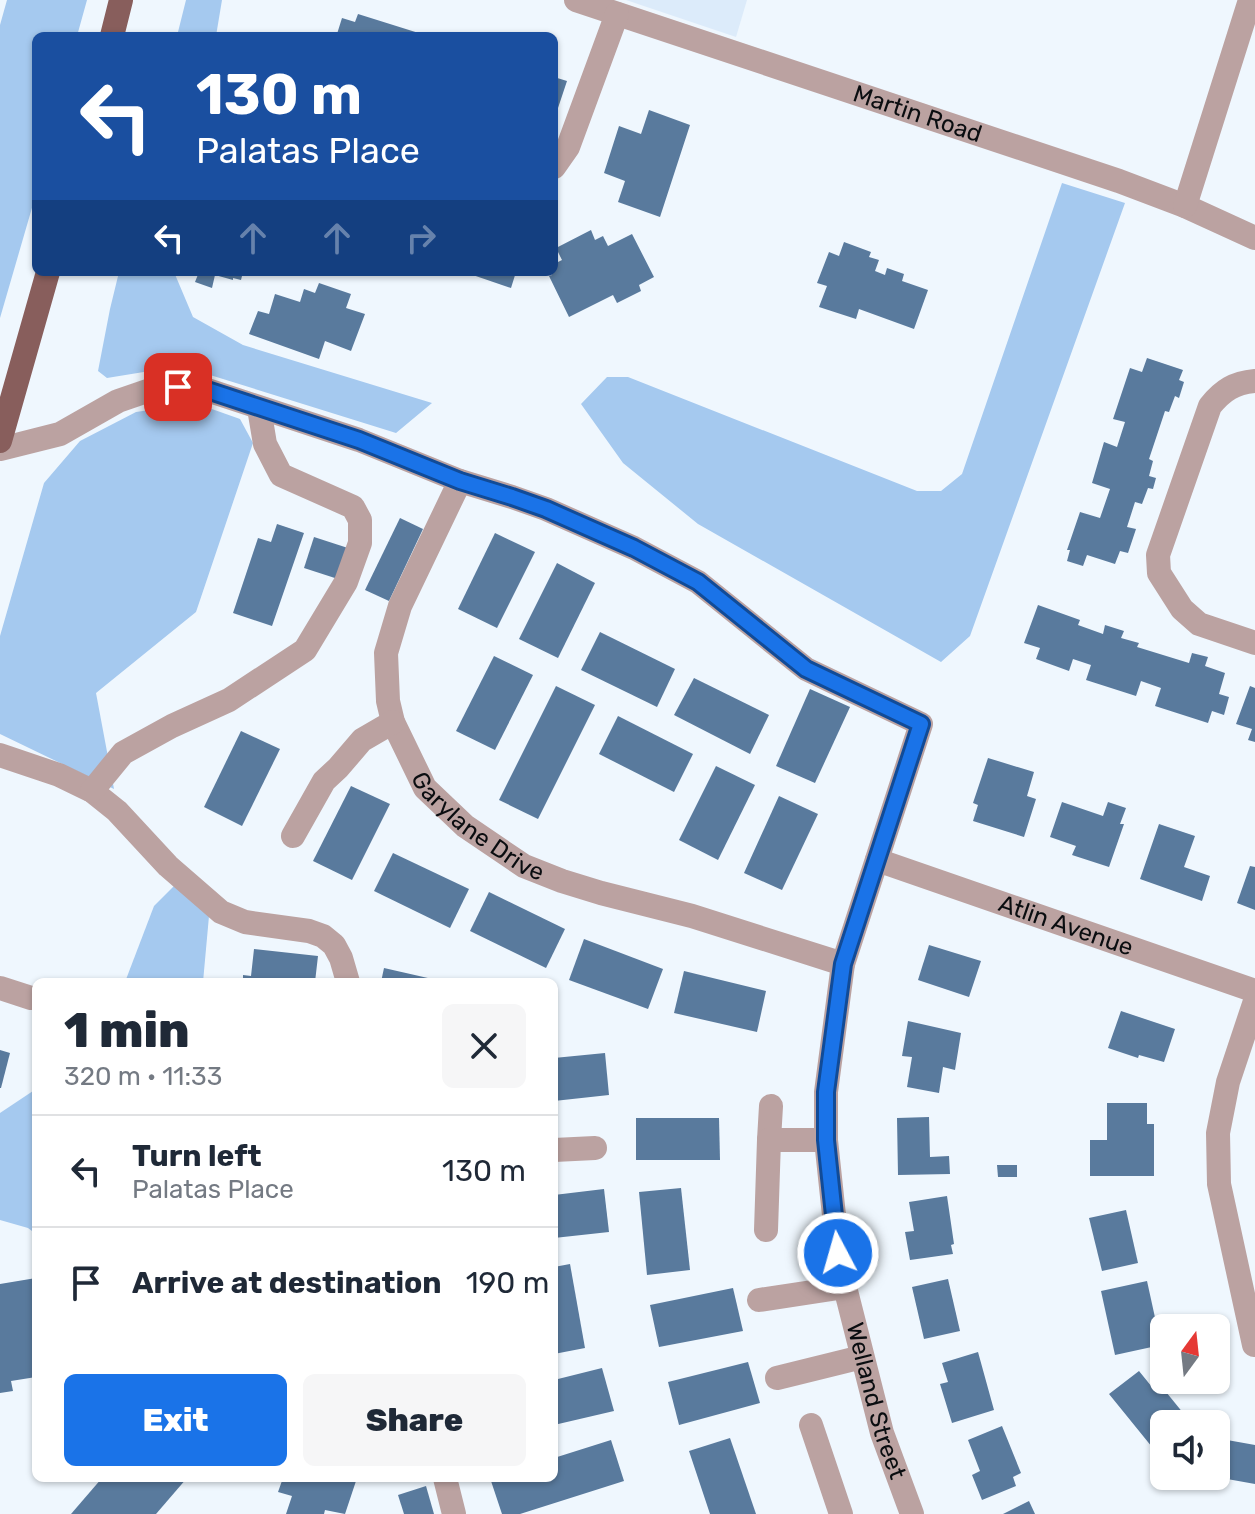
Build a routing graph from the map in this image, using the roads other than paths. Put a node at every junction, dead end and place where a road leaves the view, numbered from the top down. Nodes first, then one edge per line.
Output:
1 (121, 0) edge
2 (576, 0) edge
3 (1250, 0) edge
4 (624, 10) edge
5 (113, 32) edge
6 (558, 161) edge
7 (1185, 206) junction
8 (1255, 238) edge
9 (47, 276) edge
10 (1255, 381) edge
11 (259, 408) junction
12 (0, 441) edge
13 (0, 449) edge
14 (460, 481) junction
15 (1255, 643) edge
16 (393, 722) junction
17 (0, 755) edge
18 (92, 791) junction
19 (293, 836) dead end
20 (877, 860) junction
21 (843, 964) junction
22 (347, 978) edge
23 (0, 988) edge
24 (1255, 991) edge
25 (31, 998) dead end
26 (1255, 1001) edge
27 (771, 1106) dead end
28 (769, 1140) junction
29 (826, 1140) junction
30 (595, 1148) dead end
31 (558, 1150) edge
32 (766, 1230) dead end
33 (845, 1287) junction
34 (759, 1300) dead end
35 (1254, 1345) edge
36 (862, 1357) junction
37 (777, 1378) dead end
38 (811, 1425) dead end
39 (446, 1482) edge
40 (454, 1514) edge
41 (841, 1514) edge
42 (911, 1514) edge

1 - 5 main road
2 - 4 street, Martin Road
3 - 7 street
4 - 6 street
4 - 7 street, Martin Road
7 - 8 street, Martin Road
9 - 12 main road
10 - 15 street
11 - 13 street
11 - 14 street
11 - 18 street
14 - 16 street, Garylane Drive
14 - 20 street, Welland Street
16 - 19 street
16 - 21 street, Garylane Drive
17 - 18 street
18 - 22 street
20 - 21 street, Welland Street
20 - 24 street, Atlin Avenue
21 - 29 street, Welland Street
23 - 25 street
26 - 35 street
27 - 28 street
28 - 29 street
28 - 32 street
29 - 33 street, Welland Street
30 - 31 street
33 - 34 street
33 - 36 street, Welland Street
36 - 37 street
36 - 42 street, Welland Street
38 - 41 street
39 - 40 street

